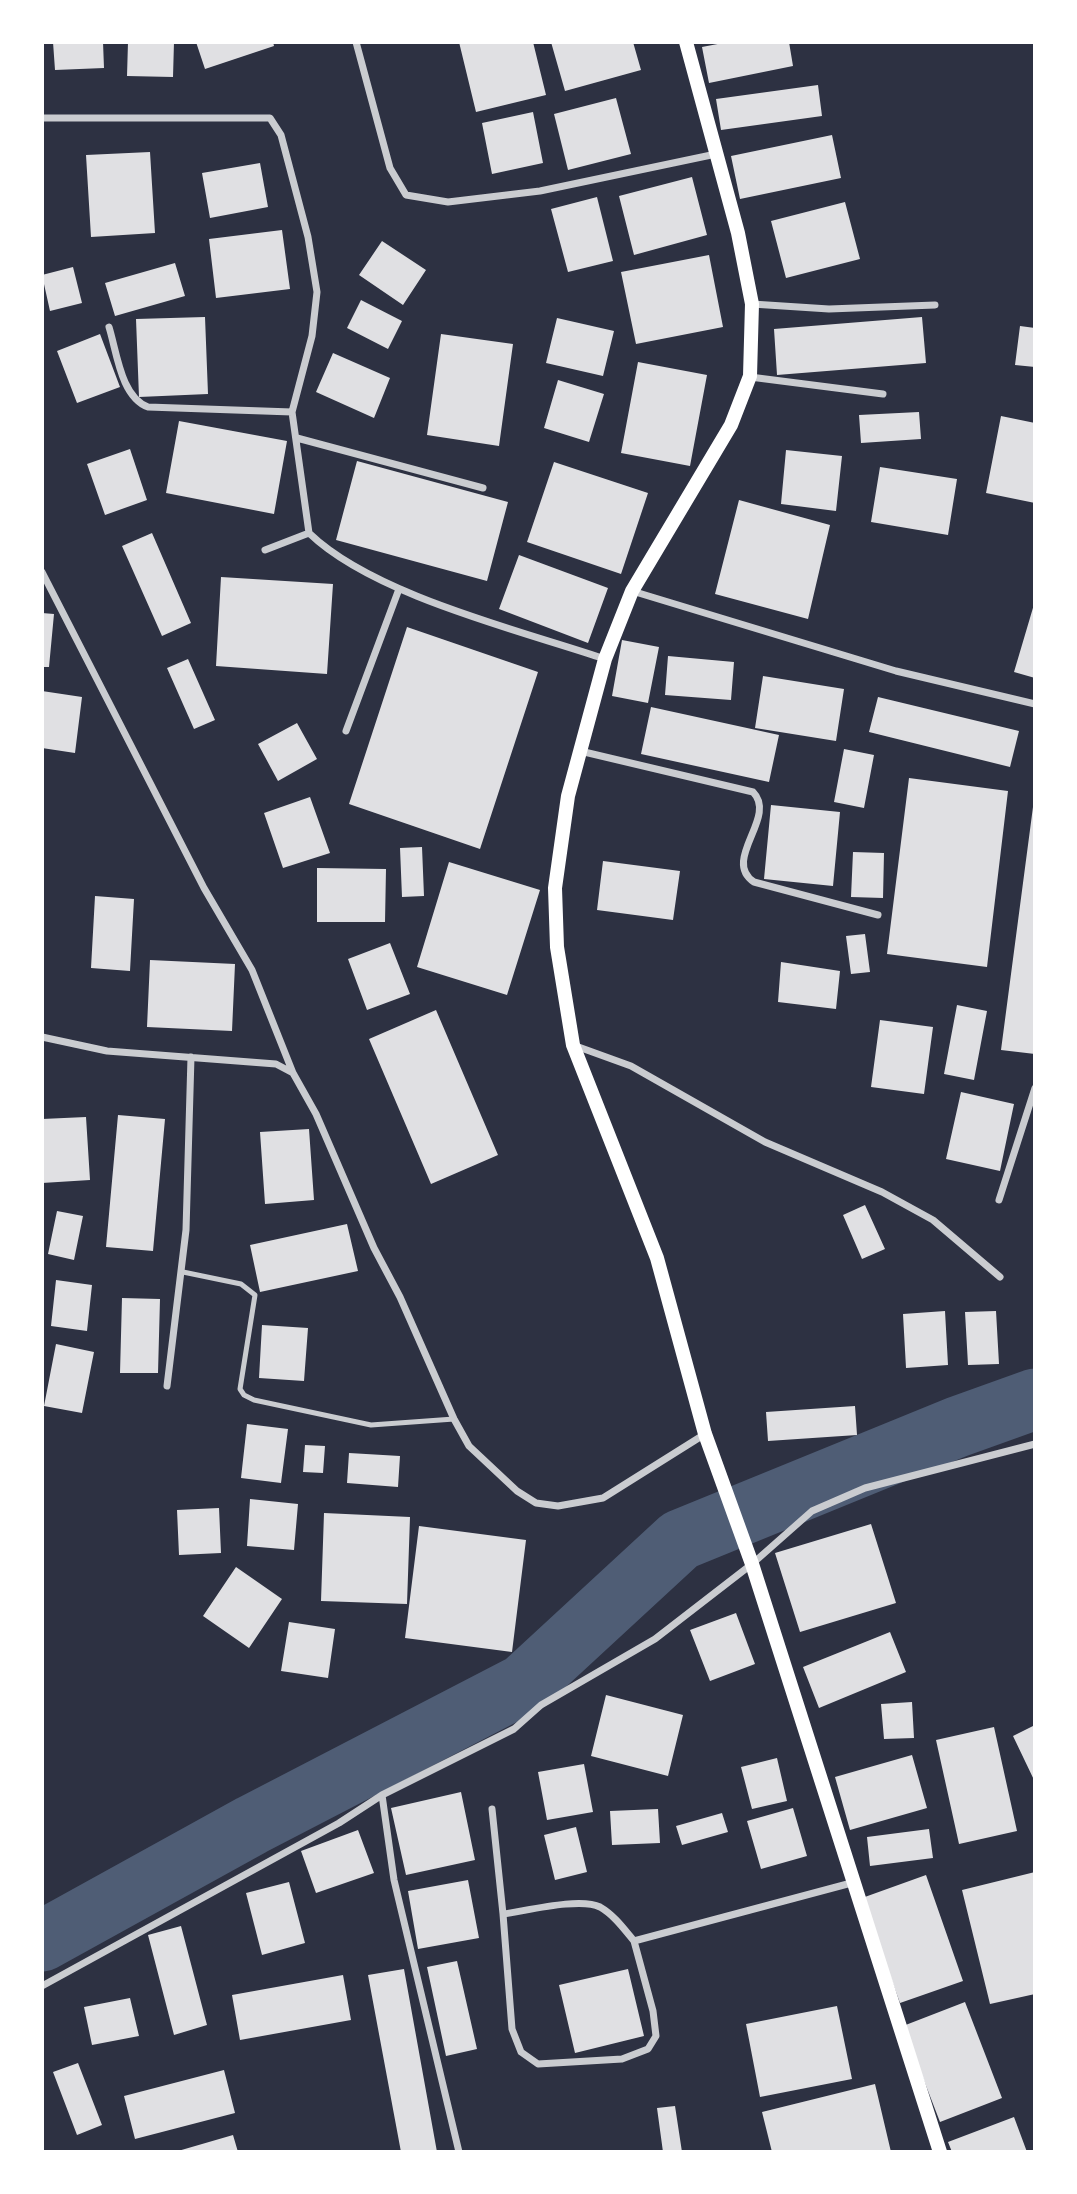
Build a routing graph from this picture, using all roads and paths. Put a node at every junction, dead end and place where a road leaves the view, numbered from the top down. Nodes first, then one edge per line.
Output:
1 (356, 42) edge
2 (686, 42) edge
3 (42, 118) edge
4 (716, 154) junction
5 (752, 304) junction
6 (935, 305) dead end
7 (109, 327) dead end
8 (750, 376) junction
9 (883, 394) dead end
10 (292, 412) junction
11 (297, 438) junction
12 (483, 488) dead end
13 (309, 533) junction
14 (265, 550) dead end
15 (42, 572) edge
16 (399, 589) junction
17 (632, 591) junction
18 (606, 659) junction
19 (1035, 704) edge
20 (346, 732) dead end
21 (580, 751) junction
22 (878, 915) dead end
23 (42, 1037) edge
24 (573, 1045) junction
25 (191, 1057) junction
26 (293, 1073) junction
27 (1035, 1088) edge
28 (999, 1200) dead end
29 (183, 1272) junction
30 (1000, 1277) dead end
31 (167, 1386) dead end
32 (454, 1419) junction
33 (705, 1434) junction
34 (1035, 1444) edge
35 (752, 1564) junction
36 (382, 1795) junction
37 (492, 1809) dead end
38 (855, 1882) junction
39 (503, 1914) junction
40 (634, 1941) junction
41 (42, 1986) edge
42 (460, 2152) edge
43 (940, 2152) edge

1 - 4 street
2 - 4 main road
3 - 10 street
4 - 5 main road
5 - 6 street
5 - 8 main road
7 - 10 street
8 - 9 street
8 - 17 main road
10 - 11 street
11 - 12 street
11 - 13 street
13 - 14 street
13 - 16 street
15 - 26 street
16 - 18 street
16 - 20 street
17 - 18 main road
17 - 19 street
18 - 21 main road
21 - 22 street
21 - 24 main road
23 - 25 street
24 - 30 street
24 - 33 main road
25 - 26 street
25 - 29 street
26 - 32 street
27 - 28 street
29 - 31 street
29 - 32 lane
32 - 33 street
33 - 35 main road
34 - 35 street
35 - 36 street
35 - 38 main road
36 - 41 street
36 - 42 street
37 - 39 street
38 - 40 street
38 - 43 main road
39 - 40 street
39 - 40 street

